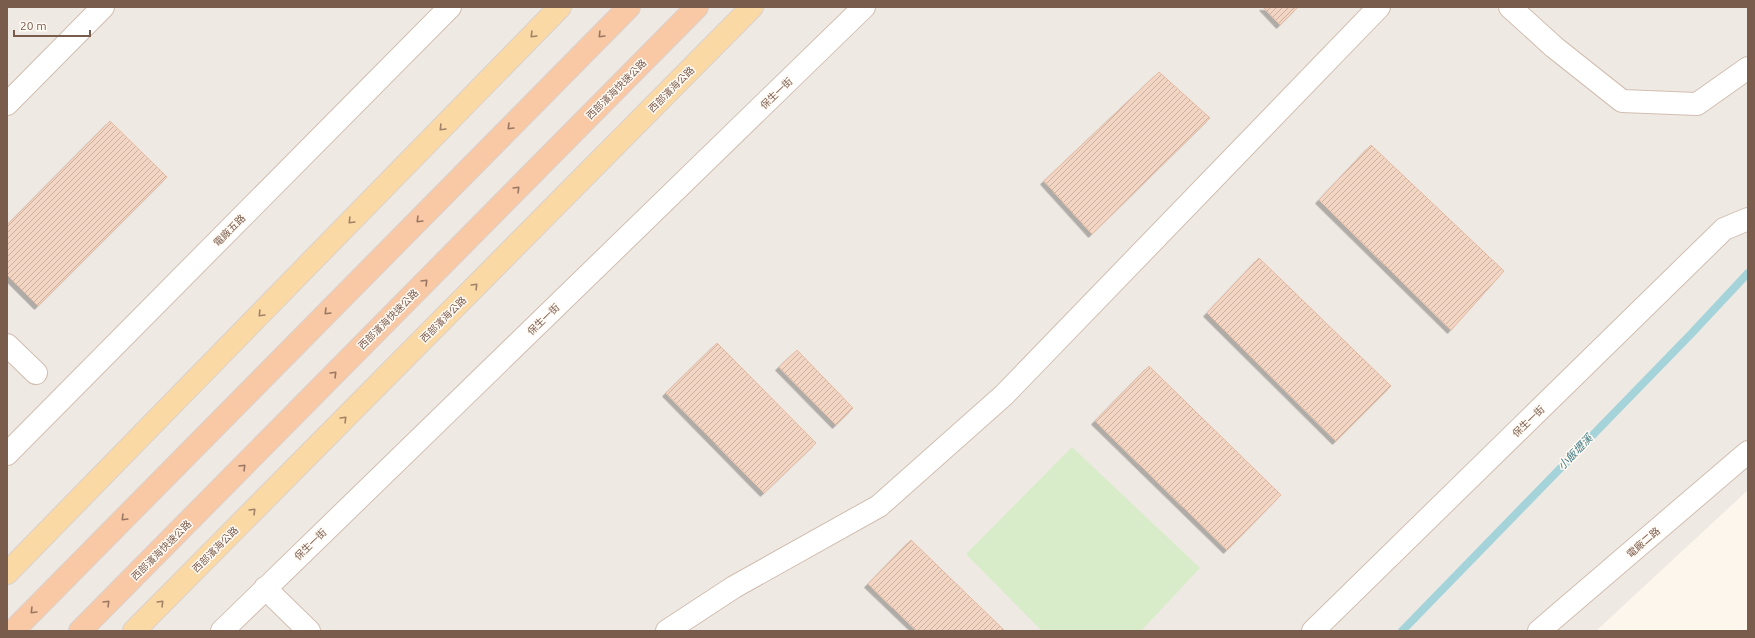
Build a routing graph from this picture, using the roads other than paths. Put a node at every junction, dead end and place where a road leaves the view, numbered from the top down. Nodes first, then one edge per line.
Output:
1 (103, 7) edge
2 (450, 7) edge
3 (560, 7) edge
4 (629, 7) edge
5 (697, 7) edge
6 (752, 7) edge
7 (864, 7) edge
8 (1379, 7) edge
9 (1510, 7) edge
10 (1748, 68) edge
11 (7, 104) edge
12 (1748, 219) edge
13 (7, 346) edge
14 (36, 373) dead end
15 (1748, 452) edge
16 (7, 454) edge
17 (7, 573) edge
18 (266, 588) junction
19 (13, 631) edge
20 (80, 631) edge
21 (134, 631) edge
22 (222, 631) edge
23 (309, 631) edge
24 (667, 631) edge
25 (1313, 631) edge
26 (1539, 631) edge

1 - 11 street
2 - 16 street, 電廠五路
3 -> 17 main road
4 -> 19 highway
20 -> 5 highway, 西部濱海快速公路
21 -> 6 main road, 西部濱海公路
7 - 18 street, 保生一街
8 - 24 street
9 - 10 street
12 - 25 street, 保生一街
13 - 14 street
15 - 26 street, 電廠二路
18 - 22 street, 保生一街
18 - 23 street

